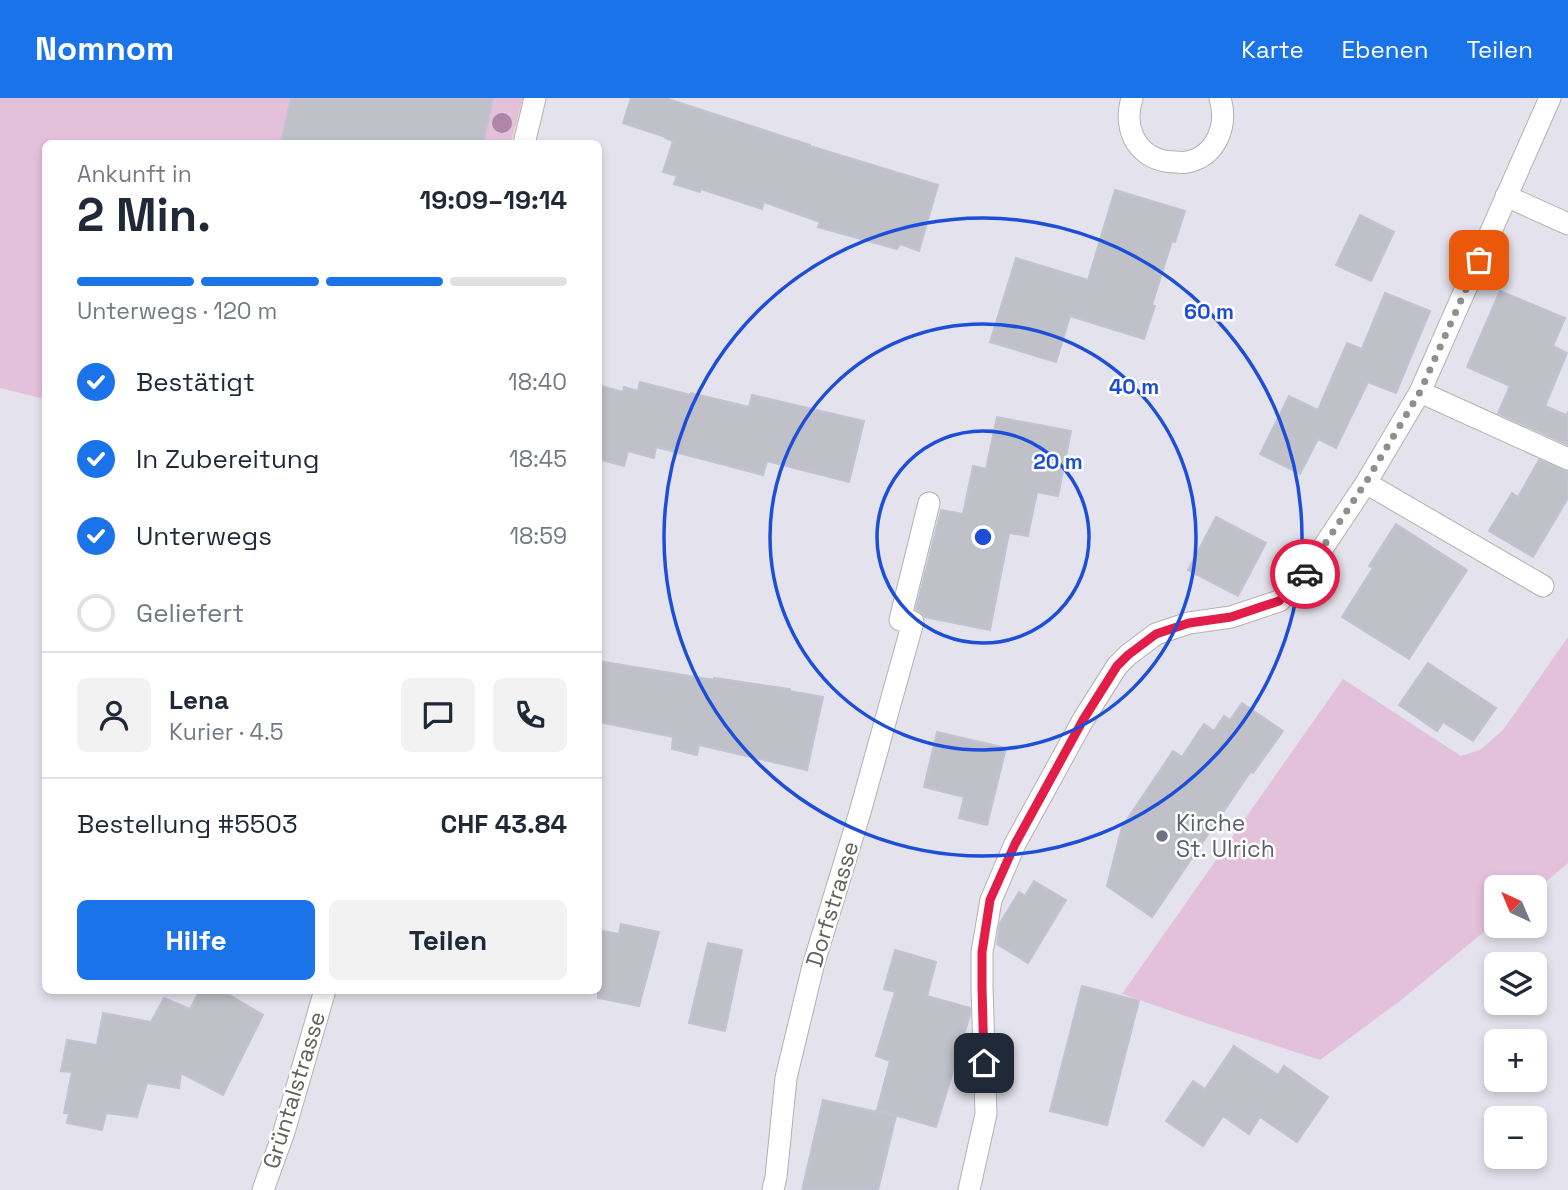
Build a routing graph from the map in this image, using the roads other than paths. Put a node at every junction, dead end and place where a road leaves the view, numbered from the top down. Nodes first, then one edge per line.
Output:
1 (535, 98) edge
2 (1132, 98) edge
3 (1220, 98) edge
4 (1550, 98) edge
5 (525, 140) edge
6 (1506, 196) junction
7 (1568, 224) edge
8 (1420, 392) junction
9 (1568, 459) edge
10 (1366, 482) junction
11 (929, 503) dead end
12 (1543, 586) dead end
13 (324, 994) edge
14 (263, 1190) edge
15 (772, 1190) edge
16 (969, 1190) edge

1 - 5 street
2 - 3 street
4 - 6 street
6 - 7 street
6 - 8 street
8 - 9 street
8 - 10 street
10 - 12 street
10 - 16 street
11 - 15 street, Dorfstrasse
13 - 14 street, Grüntalstrasse

